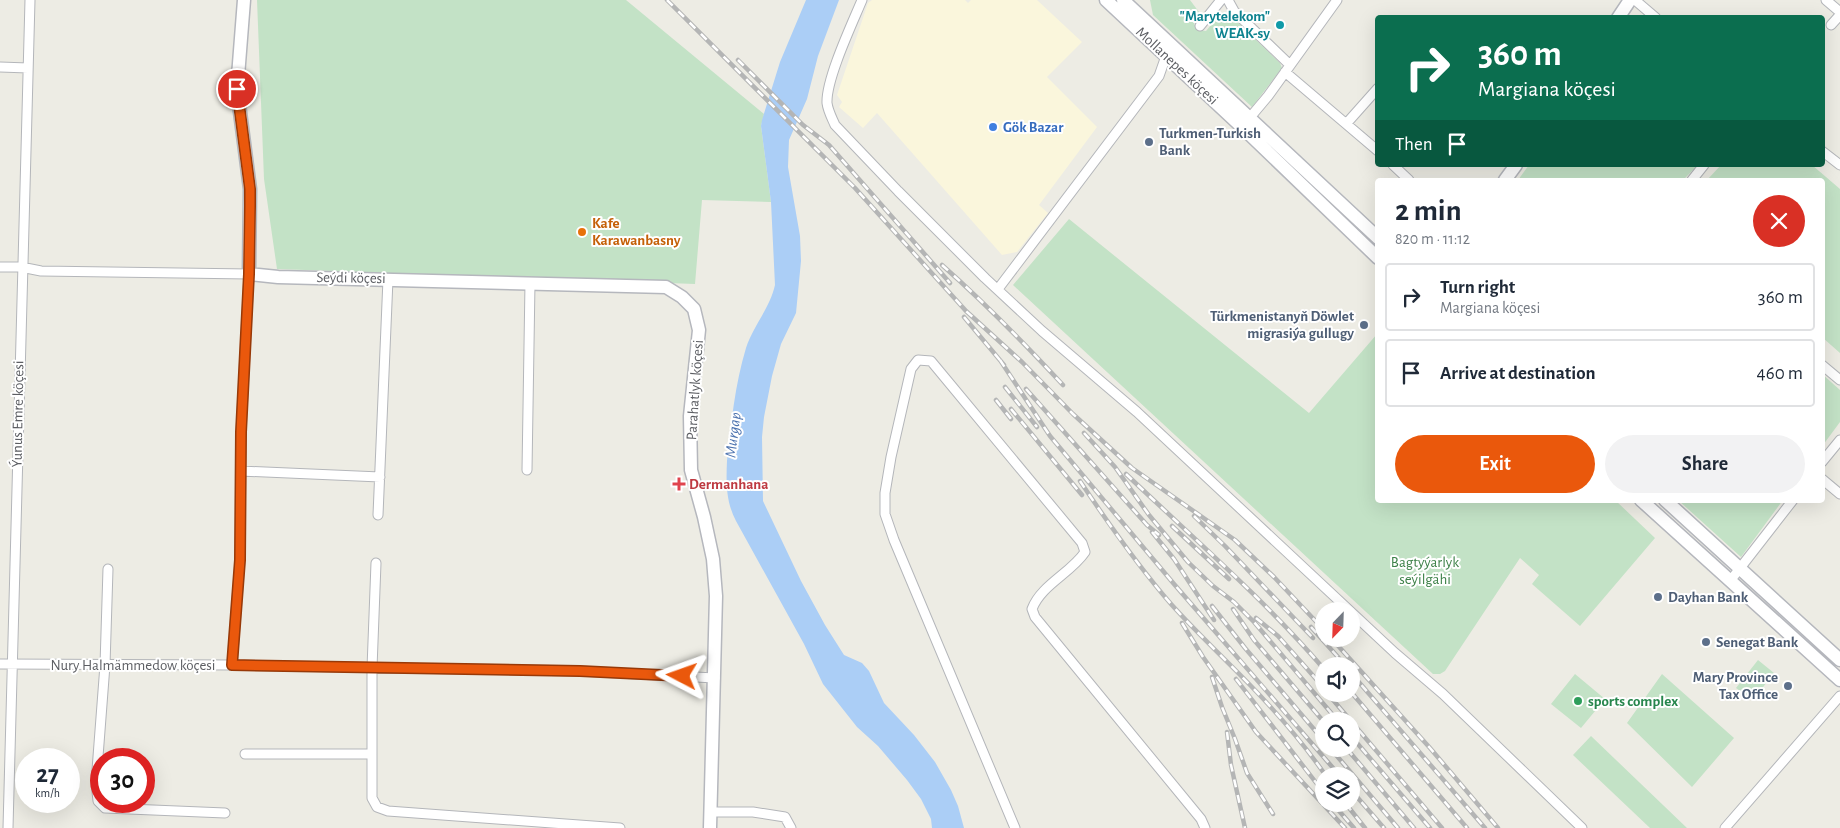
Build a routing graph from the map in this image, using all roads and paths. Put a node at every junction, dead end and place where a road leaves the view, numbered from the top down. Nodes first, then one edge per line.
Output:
1 (30, 0) edge
2 (244, 0) edge
3 (862, 0) edge
4 (1106, 0) edge
5 (1123, 0) edge
6 (1221, 0) edge
7 (1228, 0) edge
8 (1337, 0) edge
9 (1630, 0) edge
10 (1634, 0) edge
11 (1826, 0) edge
12 (1620, 15) edge
13 (1652, 15) edge
14 (1840, 15) edge
15 (1831, 24) dead end
16 (1200, 26) dead end
17 (1166, 56) junction
18 (0, 67) edge
19 (28, 68) junction
20 (1288, 68) junction
21 (1375, 91) edge
22 (1245, 122) junction
23 (1346, 124) junction
24 (1375, 148) edge
25 (1825, 154) edge
26 (1840, 166) edge
27 (1395, 167) edge
28 (1515, 167) edge
29 (1702, 167) edge
30 (1407, 178) edge
31 (1506, 178) edge
32 (1694, 178) edge
33 (1375, 235) edge
34 (1375, 255) edge
35 (0, 267) edge
36 (21, 267) junction
37 (249, 274) junction
38 (388, 279) junction
39 (530, 283) junction
40 (998, 289) junction
41 (694, 309) joint
42 (1825, 368) edge
43 (1840, 380) edge
44 (1840, 440) edge
45 (1825, 458) edge
46 (527, 470) dead end
47 (241, 471) junction
48 (380, 477) junction
49 (1825, 482) edge
50 (1840, 494) edge
51 (1644, 503) edge
52 (1668, 503) edge
53 (1791, 503) edge
54 (378, 515) dead end
55 (376, 563) dead end
56 (1740, 568) junction
57 (108, 569) dead end
58 (1730, 581) junction
59 (1840, 660) edge
60 (0, 664) edge
61 (13, 665) junction
62 (105, 665) junction
63 (232, 665) junction
64 (372, 668) junction
65 (715, 678) junction
66 (1840, 680) edge
67 (1840, 696) edge
68 (246, 754) dead end
69 (372, 754) junction
70 (710, 812) junction
71 (225, 813) dead end
72 (8, 828) edge
73 (620, 828) edge
74 (710, 828) edge
75 (791, 828) edge
76 (1015, 828) edge
77 (1205, 828) edge
78 (1582, 828) edge
79 (1725, 828) edge

1 - 19 street, Ýunus Emre köçesi
2 - 37 street
3 - 40 street
4 - 17 street, Mollanepes köçesi
5 - 22 street, Mollanepes köçesi
6 - 16 street
7 - 20 street
8 - 20 street
9 - 12 street
10 - 13 street
11 - 14 street
14 - 15 street
17 - 22 street, Mollanepes köçesi
17 - 40 street
18 - 19 street
19 - 36 street, Ýunus Emre köçesi
20 - 22 street
20 - 23 street
21 - 23 street
22 - 33 street, Mollanepes köçesi
22 - 34 street, Mollanepes köçesi
23 - 24 street
25 - 26 street
27 - 30 street
28 - 31 street
29 - 32 street
35 - 36 street, Seýdi köçesi
36 - 37 street, Seýdi köçesi
36 - 61 street, Ýunus Emre köçesi
37 - 38 street, Seýdi köçesi
37 - 47 street
38 - 39 street, Seýdi köçesi
38 - 48 street
39 - 41 street, Seýdi köçesi
39 - 46 street
40 - 78 street
41 - 65 street, Parahatlyk köçesi
42 - 43 street
44 - 45 street
47 - 48 street
47 - 63 street
48 - 54 street
49 - 50 street
51 - 58 street
52 - 56 street
53 - 56 street
55 - 64 street
56 - 58 street
56 - 59 street
57 - 62 street
58 - 66 street
60 - 61 street, Nury Halmämmedow köçesi
61 - 62 street, Nury Halmämmedow köçesi
61 - 72 street, Ýunus Emre köçesi
62 - 63 street, Nury Halmämmedow köçesi
62 - 71 street
63 - 64 street, Nury Halmämmedow köçesi
64 - 65 street, Nury Halmämmedow köçesi
64 - 69 street
65 - 70 street, Parahatlyk köçesi
67 - 79 street
68 - 69 street
69 - 73 street
70 - 74 street, Parahatlyk köçesi
70 - 75 street
76 - 77 street

